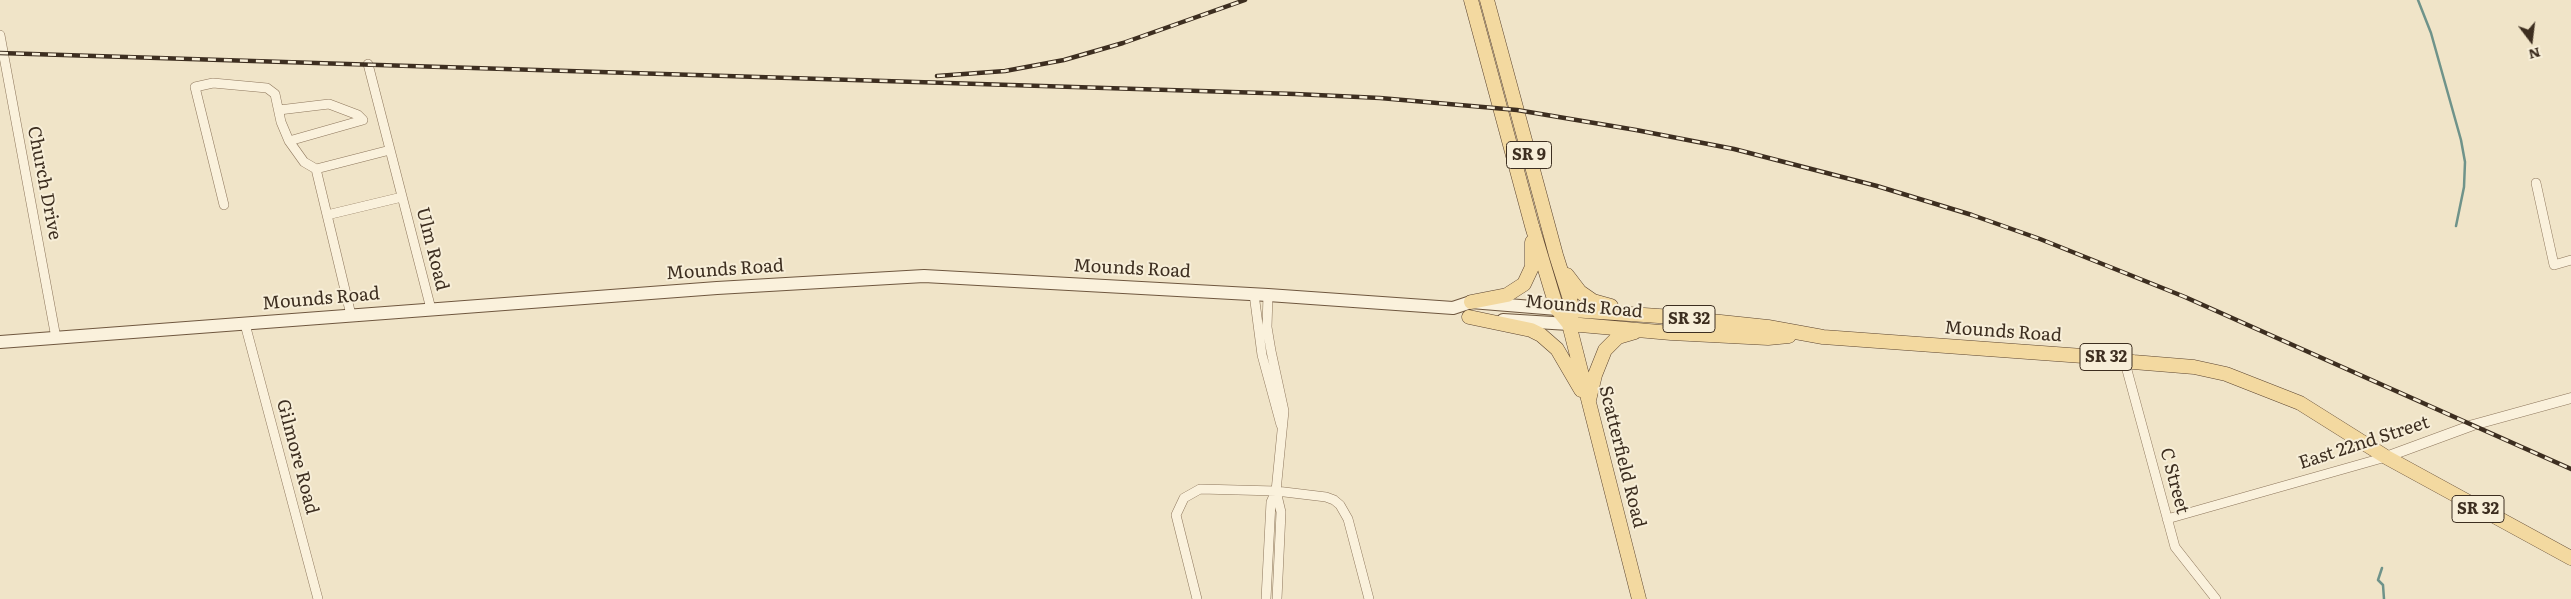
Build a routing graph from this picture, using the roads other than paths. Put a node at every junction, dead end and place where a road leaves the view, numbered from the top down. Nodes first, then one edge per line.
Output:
1 (1471, 0) edge
2 (1487, 0) edge
3 (0, 35) edge
4 (368, 64) dead end
5 (279, 110) junction
6 (289, 141) junction
7 (390, 150) junction
8 (316, 169) junction
9 (2536, 183) dead end
10 (402, 197) junction
11 (224, 205) dead end
12 (327, 214) junction
13 (1532, 226) junction
14 (1556, 255) junction
15 (2571, 260) edge
16 (1254, 294) junction
17 (1268, 295) junction
18 (1471, 302) junction
19 (1453, 308) junction
20 (431, 309) junction
21 (1557, 309) junction
22 (1573, 309) junction
23 (1641, 314) junction
24 (351, 315) junction
25 (1469, 318) junction
26 (245, 324) junction
27 (1569, 324) junction
28 (1641, 330) junction
29 (1804, 335) junction
30 (56, 338) junction
31 (0, 342) edge
32 (2124, 359) junction
33 (2571, 398) edge
34 (1589, 404) junction
35 (1282, 430) junction
36 (2386, 456) junction
37 (1276, 491) junction
38 (2167, 519) junction
39 (2571, 558) edge
40 (318, 599) edge
41 (1196, 599) edge
42 (1266, 599) edge
43 (1277, 599) edge
44 (1369, 599) edge
45 (1639, 599) edge
46 (2216, 599) edge

1 - 13 main road, Scatterfield Road / SR 9
2 - 14 main road, SR 9
3 - 30 street, Church Drive
4 - 7 street, Ulm Road
5 - 6 street
5 - 6 street
5 - 11 street
6 - 8 street
7 - 8 street
7 - 10 street, Ulm Road
8 - 12 street
9 - 15 street
10 - 12 street, Ulm Road
10 - 20 street, Ulm Road
12 - 24 street
13 - 18 main road
13 - 21 main road, Scatterfield Road / SR 9
14 - 22 main road, SR 9
14 - 23 main road
16 - 17 main road, Mounds Road
16 - 20 main road, Mounds Road
16 - 35 street
17 - 19 main road, Mounds Road
17 - 35 street
18 - 19 main road, Mounds Road
18 - 21 main road, Mounds Road
19 - 25 main road, Mounds Road
20 - 24 main road, Mounds Road
21 - 22 main road, Mounds Road / SR 32
21 - 27 main road, Scatterfield Road / SR 9
22 - 23 main road, Mounds Road / SR 32
22 - 27 main road, Scatterfield Road / SR 9
23 - 29 main road, Mounds Road / SR 32
24 - 26 main road, Mounds Road
25 - 27 main road, Mounds Road
25 - 34 main road
26 - 30 main road, Mounds Road
26 - 40 street, Gilmore Road
27 - 28 main road, Mounds Road
27 - 34 main road, Scatterfield Road / SR 9
28 - 29 main road, Mounds Road / SR 32
28 - 34 main road, SR 32
29 - 32 main road, Mounds Road / SR 32
30 - 31 main road, Mounds Road
32 - 36 main road, Mounds Road / SR 32
32 - 38 street, C Street
33 - 36 street, East 22nd Street
34 - 45 main road, Scatterfield Road / SR 9
35 - 37 street
36 - 38 street, East 22nd Street
36 - 39 main road, SR 32
37 - 41 street
37 - 42 street
37 - 43 street
37 - 44 street
38 - 46 street, C Street

